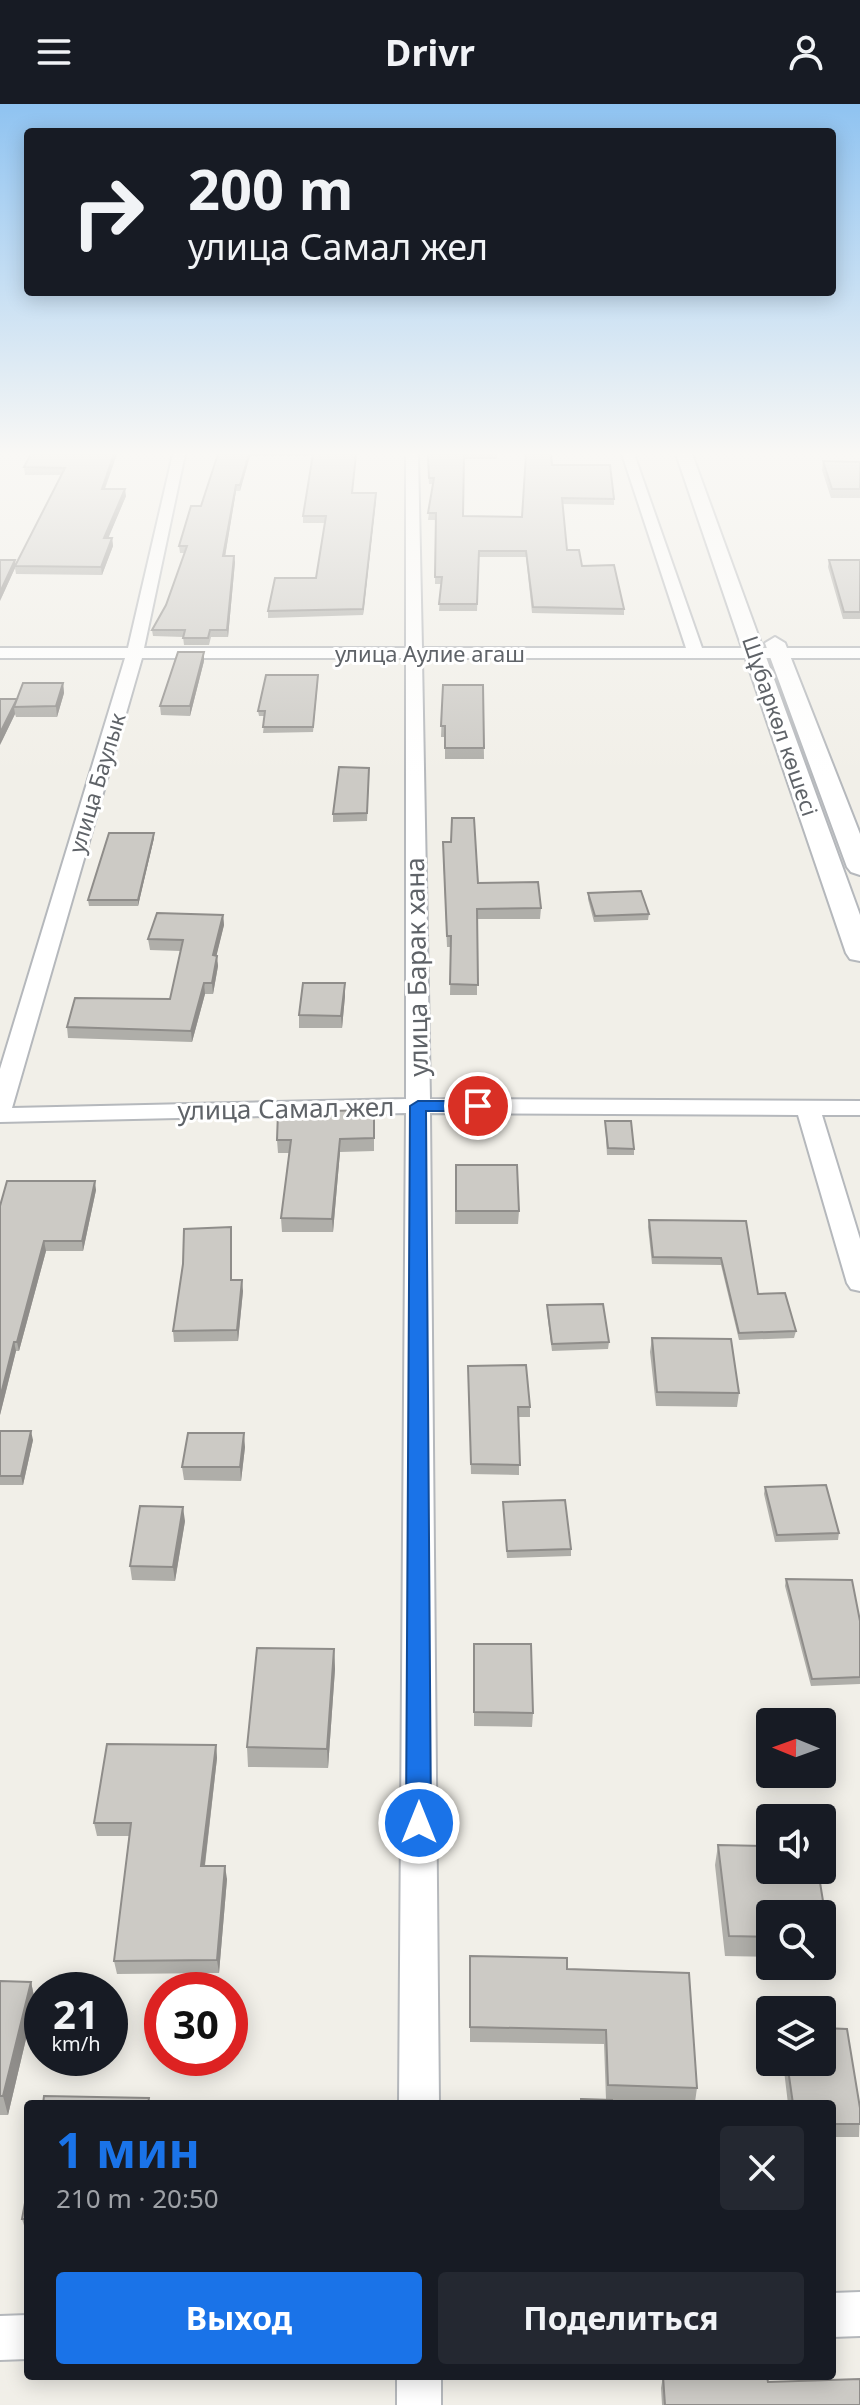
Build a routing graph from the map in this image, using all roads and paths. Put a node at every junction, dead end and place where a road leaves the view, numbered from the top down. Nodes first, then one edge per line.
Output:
1 (155, 561) edge
2 (414, 561) edge
3 (665, 561) edge
4 (729, 561) edge
5 (769, 628) dead end
6 (0, 653) edge
7 (135, 653) junction
8 (860, 653) edge
9 (416, 654) junction
10 (696, 654) junction
11 (767, 654) junction
12 (860, 867) edge
13 (860, 953) edge
14 (418, 1106) junction
15 (808, 1107) junction
16 (0, 1108) edge
17 (860, 1108) edge
18 (0, 1115) edge
19 (860, 1283) edge
20 (419, 2100) edge
21 (860, 2314) edge
22 (836, 2315) edge
23 (24, 2337) edge
24 (0, 2338) edge
25 (419, 2380) edge
26 (419, 2405) edge

1 - 7 street, улица Баулык
2 - 9 street, улица Барак хана
3 - 10 street
4 - 11 street, Шұбаркөл көшесі
5 - 11 street, Шұбаркөл көшесі
6 - 7 street, улица Аулие агаш
7 - 9 street, улица Аулие агаш
7 - 16 street, улица Баулык
8 - 11 street, улица Аулие агаш
9 - 10 street, улица Аулие агаш
9 - 14 street, улица Барак хана
10 - 11 street, улица Аулие агаш
11 - 12 street
11 - 13 street, Шұбаркөл көшесі
14 - 15 street, улица Самал жел
14 - 18 street, улица Самал жел
14 - 20 street, улица Барак хана
15 - 17 street, улица Самал жел
15 - 19 street
21 - 22 street
23 - 24 street
25 - 26 street

